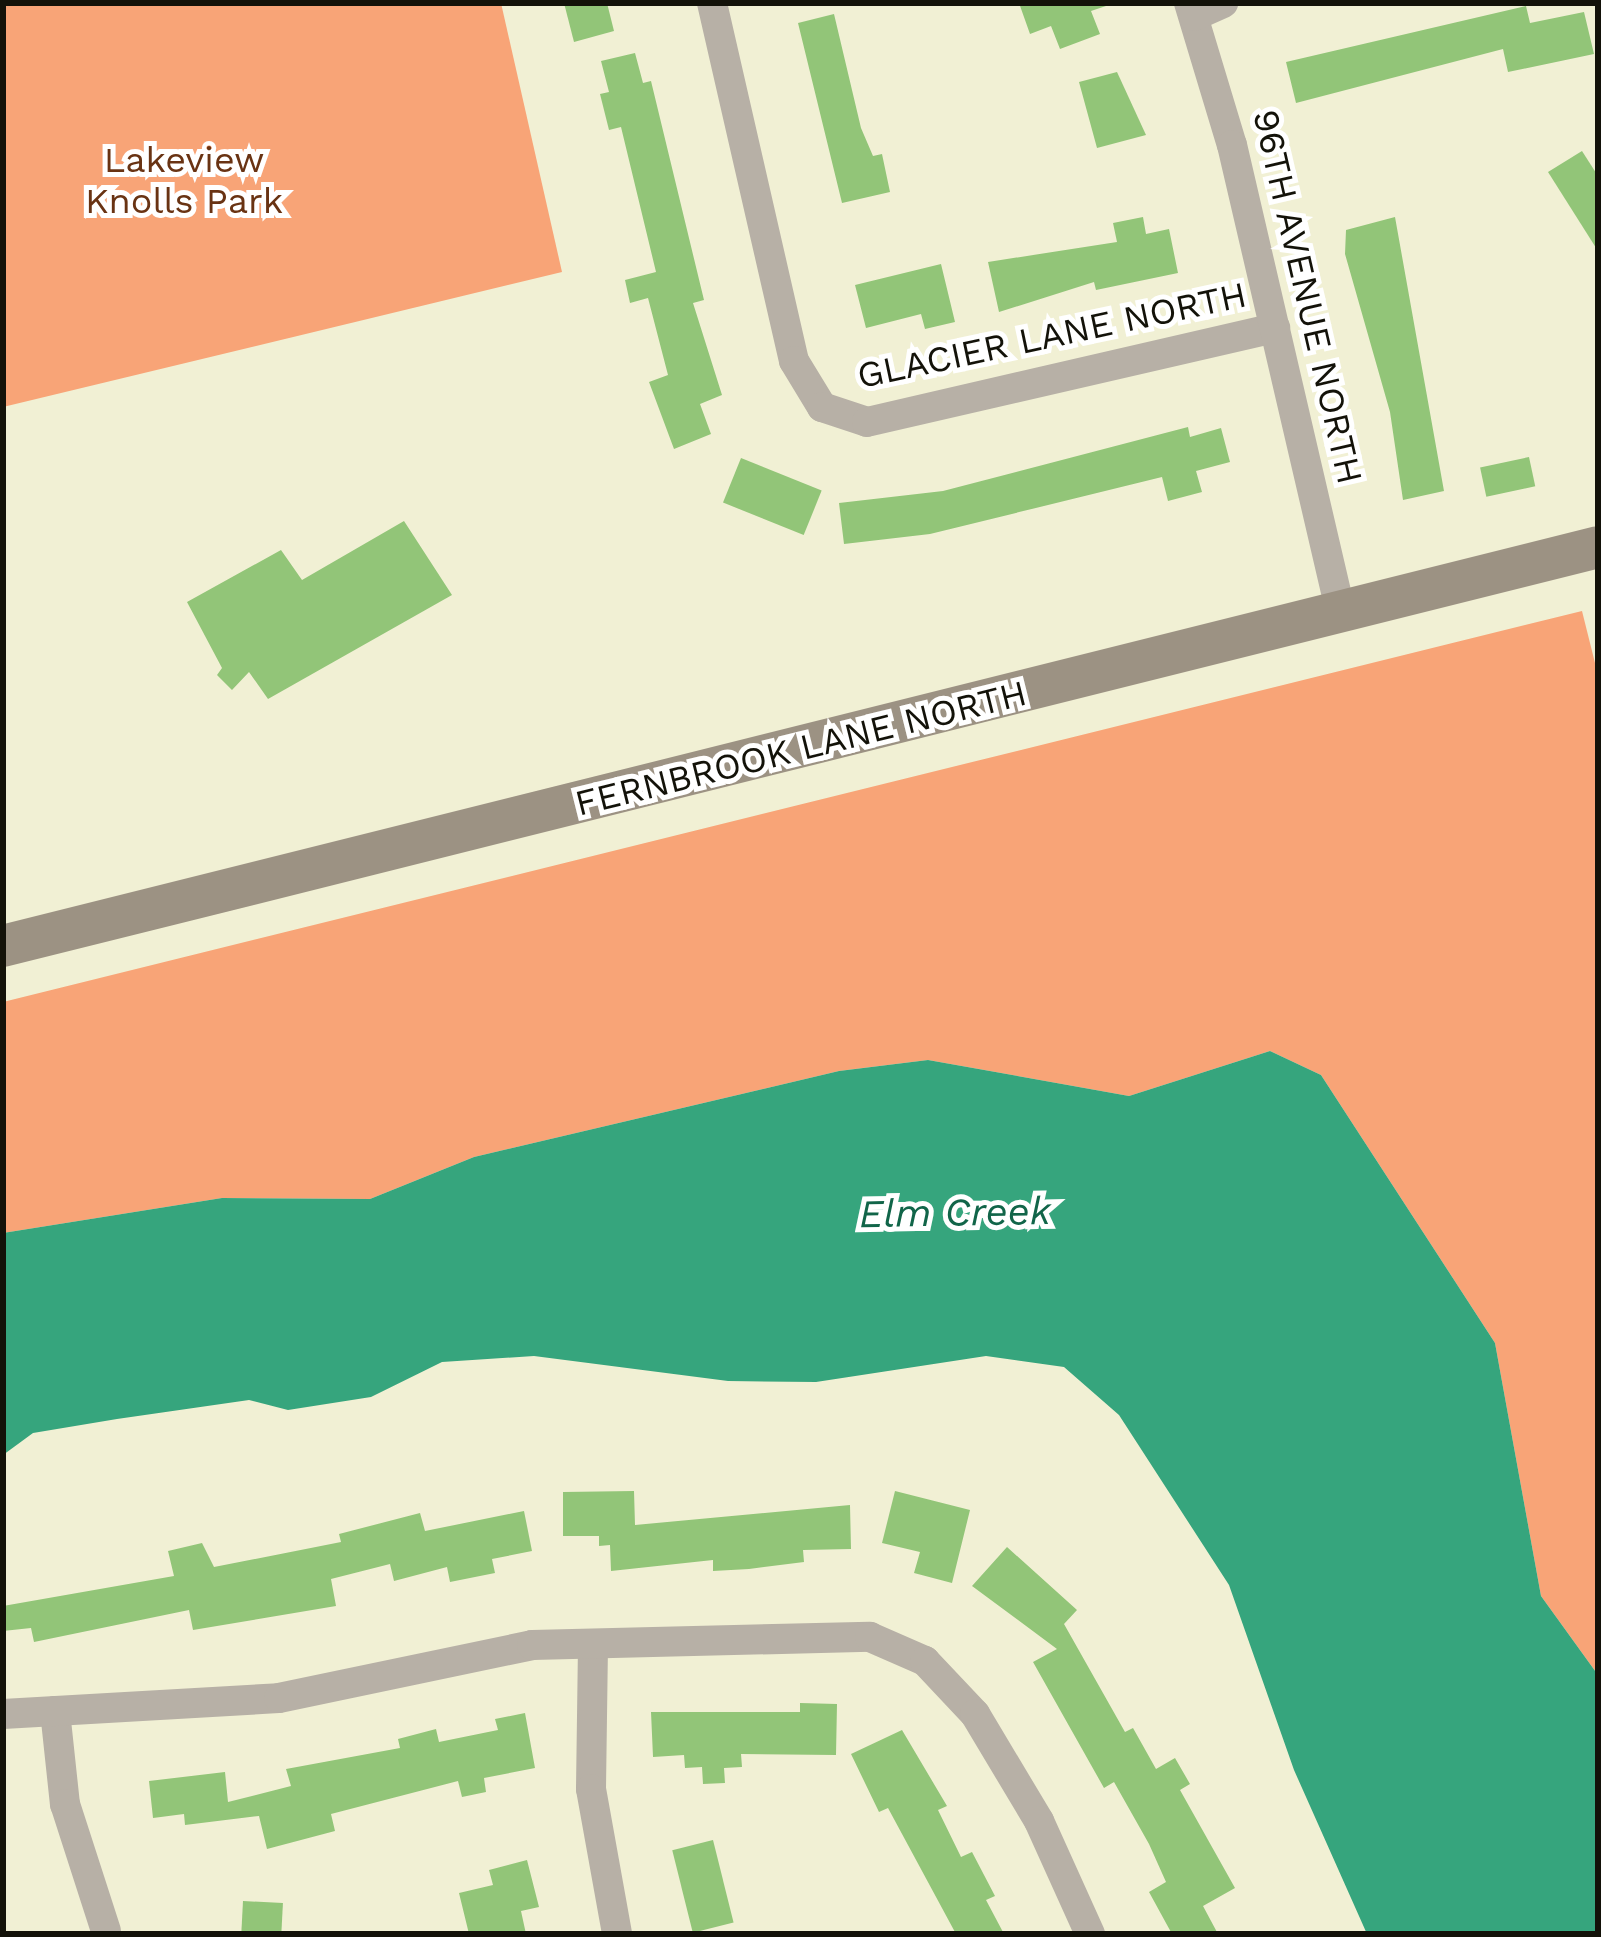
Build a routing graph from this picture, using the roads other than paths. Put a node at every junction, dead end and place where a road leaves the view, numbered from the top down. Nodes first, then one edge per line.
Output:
1 (712, 3) edge
2 (1223, 3) edge
3 (1192, 9) edge
4 (1275, 328) junction
5 (1598, 548) edge
6 (1341, 612) junction
7 (3, 946) edge
8 (592, 1645) junction
9 (55, 1711) junction
10 (3, 1714) edge
11 (106, 1931) dead end
12 (617, 1934) edge
13 (1090, 1934) edge

1 - 4 street, GLACIER LANE NORTH
2 - 3 street
3 - 4 street, 96TH AVENUE NORTH
4 - 6 street, 96TH AVENUE NORTH
5 - 6 street, FERNBROOK LANE NORTH
6 - 7 street, FERNBROOK LANE NORTH
8 - 9 street
8 - 12 street
8 - 13 street
9 - 10 street
9 - 11 street

